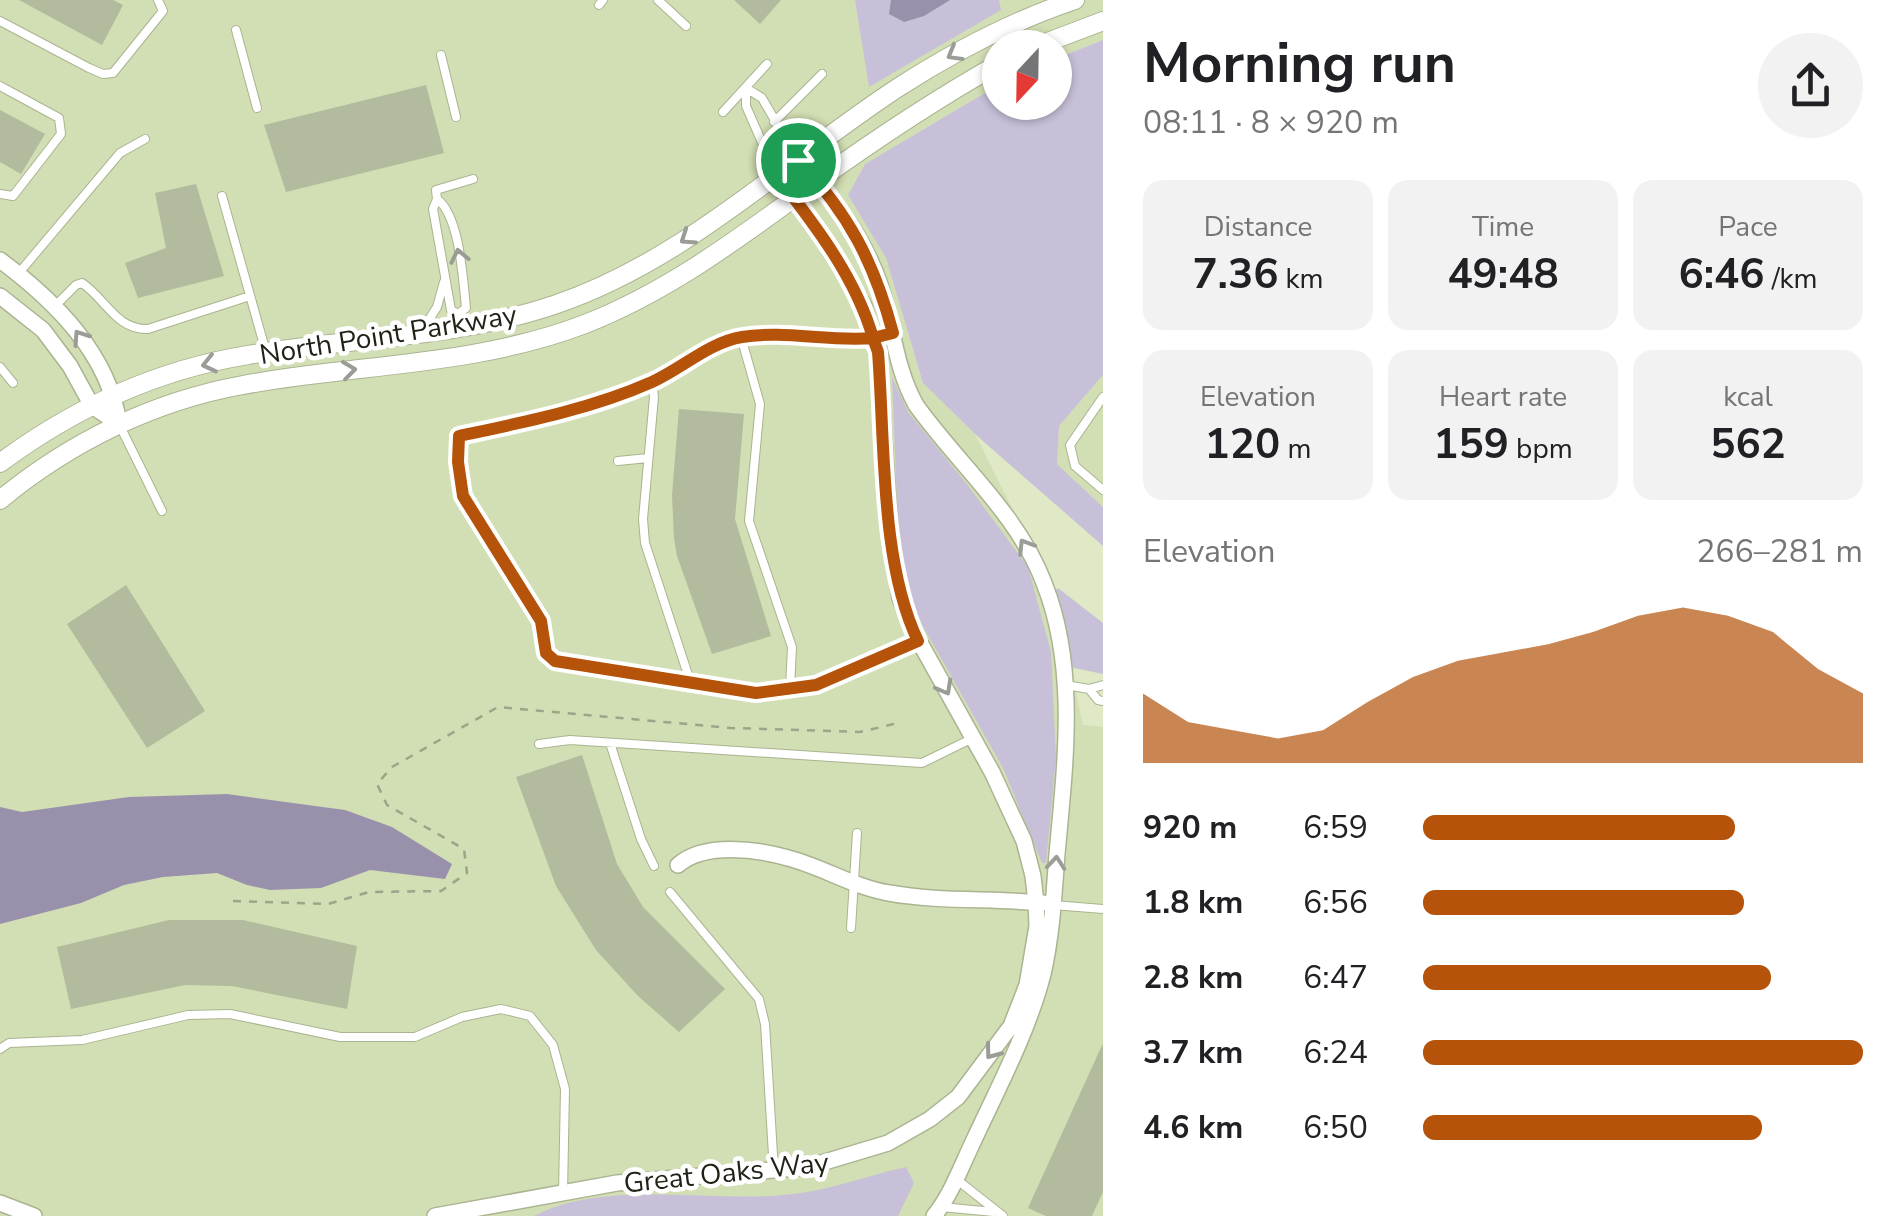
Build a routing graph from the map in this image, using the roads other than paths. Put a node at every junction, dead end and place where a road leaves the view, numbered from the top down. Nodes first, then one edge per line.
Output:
1 (158, 0) edge
2 (658, 0) edge
3 (1075, 0) edge
4 (0, 21) edge
5 (1103, 21) edge
6 (686, 26) dead end
7 (236, 30) dead end
8 (1072, 33) edge
9 (441, 54) dead end
10 (767, 64) dead end
11 (982, 73) edge
12 (822, 74) dead end
13 (0, 86) edge
14 (746, 88) junction
15 (257, 108) dead end
16 (723, 112) dead end
17 (456, 117) dead end
18 (774, 122) junction
19 (146, 139) dead end
20 (798, 160) junction
21 (777, 176) junction
22 (472, 179) dead end
23 (818, 181) junction
24 (0, 194) edge
25 (222, 196) dead end
26 (794, 198) junction
27 (438, 199) junction
28 (0, 260) edge
29 (18, 274) junction
30 (446, 278) junction
31 (0, 296) edge
32 (250, 296) junction
33 (55, 306) junction
34 (458, 321) junction
35 (421, 333) junction
36 (893, 333) junction
37 (741, 337) junction
38 (873, 338) junction
39 (266, 352) junction
40 (0, 367) edge
41 (652, 382) junction
42 (13, 383) dead end
43 (115, 394) junction
44 (1103, 397) edge
45 (92, 406) junction
46 (119, 424) junction
47 (648, 458) junction
48 (618, 461) dead end
49 (0, 463) edge
50 (1103, 490) edge
51 (0, 500) edge
52 (162, 511) dead end
53 (918, 641) junction
54 (691, 684) junction
55 (1066, 684) junction
56 (1103, 685) edge
57 (790, 688) junction
58 (1090, 688) junction
59 (1103, 700) edge
60 (973, 738) junction
61 (610, 743) junction
62 (539, 744) dead end
63 (857, 833) dead end
64 (678, 865) dead end
65 (654, 866) dead end
66 (854, 884) junction
67 (670, 892) dead end
68 (1044, 904) junction
69 (1103, 908) edge
70 (852, 928) dead end
71 (0, 1049) edge
72 (774, 1171) junction
73 (956, 1178) junction
74 (563, 1193) junction
75 (0, 1203) edge
76 (937, 1212) edge
77 (999, 1214) edge
78 (34, 1216) edge
79 (435, 1216) edge

1 - 4 lane
2 - 6 lane
3 -> 20 street, North Point Parkway
5 - 8 street
7 - 15 lane
9 - 17 lane
10 - 14 lane
11 - 23 street, North Point Parkway
12 - 18 lane
13 - 24 lane
14 - 16 lane
14 - 18 lane
14 - 21 lane
18 - 20 lane
19 - 29 lane
20 - 21 street, North Point Parkway
20 - 23 street, Great Oaks Way
21 - 26 street, Great Oaks Way
21 -> 34 street, North Point Parkway
22 - 27 lane
23 - 26 street, North Point Parkway
23 - 36 street, Great Oaks Way
25 - 32 lane
26 - 38 street, Great Oaks Way
46 -> 26 street, North Point Parkway
27 - 30 lane
34 -> 27 lane
28 - 29 street
29 - 33 street
30 - 34 lane
30 - 35 lane
31 - 45 street
32 - 33 lane
32 - 39 lane
43 -> 33 street
34 - 35 street, North Point Parkway
35 - 39 street, North Point Parkway
36 - 38 lane
55 -> 36 street, Great Oaks Way
37 - 38 lane
37 - 41 lane
37 - 57 lane
38 - 53 street, Great Oaks Way
39 -> 43 street, North Point Parkway
40 - 42 lane
41 - 47 lane
41 - 54 lane
43 - 45 street, North Point Parkway
43 - 46 street
44 - 50 lane
45 - 46 street
45 - 49 street, North Point Parkway
46 - 51 street, North Point Parkway
46 - 52 lane
47 - 48 lane
47 - 54 lane
53 - 57 lane
53 -> 60 street, Great Oaks Way
54 - 57 lane
55 - 58 lane
68 -> 55 street, Great Oaks Way
56 - 58 lane
58 - 59 lane
60 - 61 lane
60 - 68 street, Great Oaks Way
61 - 62 lane
61 - 65 lane
63 - 66 lane
64 - 66 street
66 - 68 street
66 - 70 lane
67 - 72 lane
68 - 69 lane
68 -> 72 street, Great Oaks Way
68 - 73 street, Great Oaks Way
71 - 74 lane
72 - 74 street, Great Oaks Way
73 - 76 street, Great Oaks Way
73 - 77 lane
74 - 79 street, Great Oaks Way
75 - 78 street
76 - 77 lane

